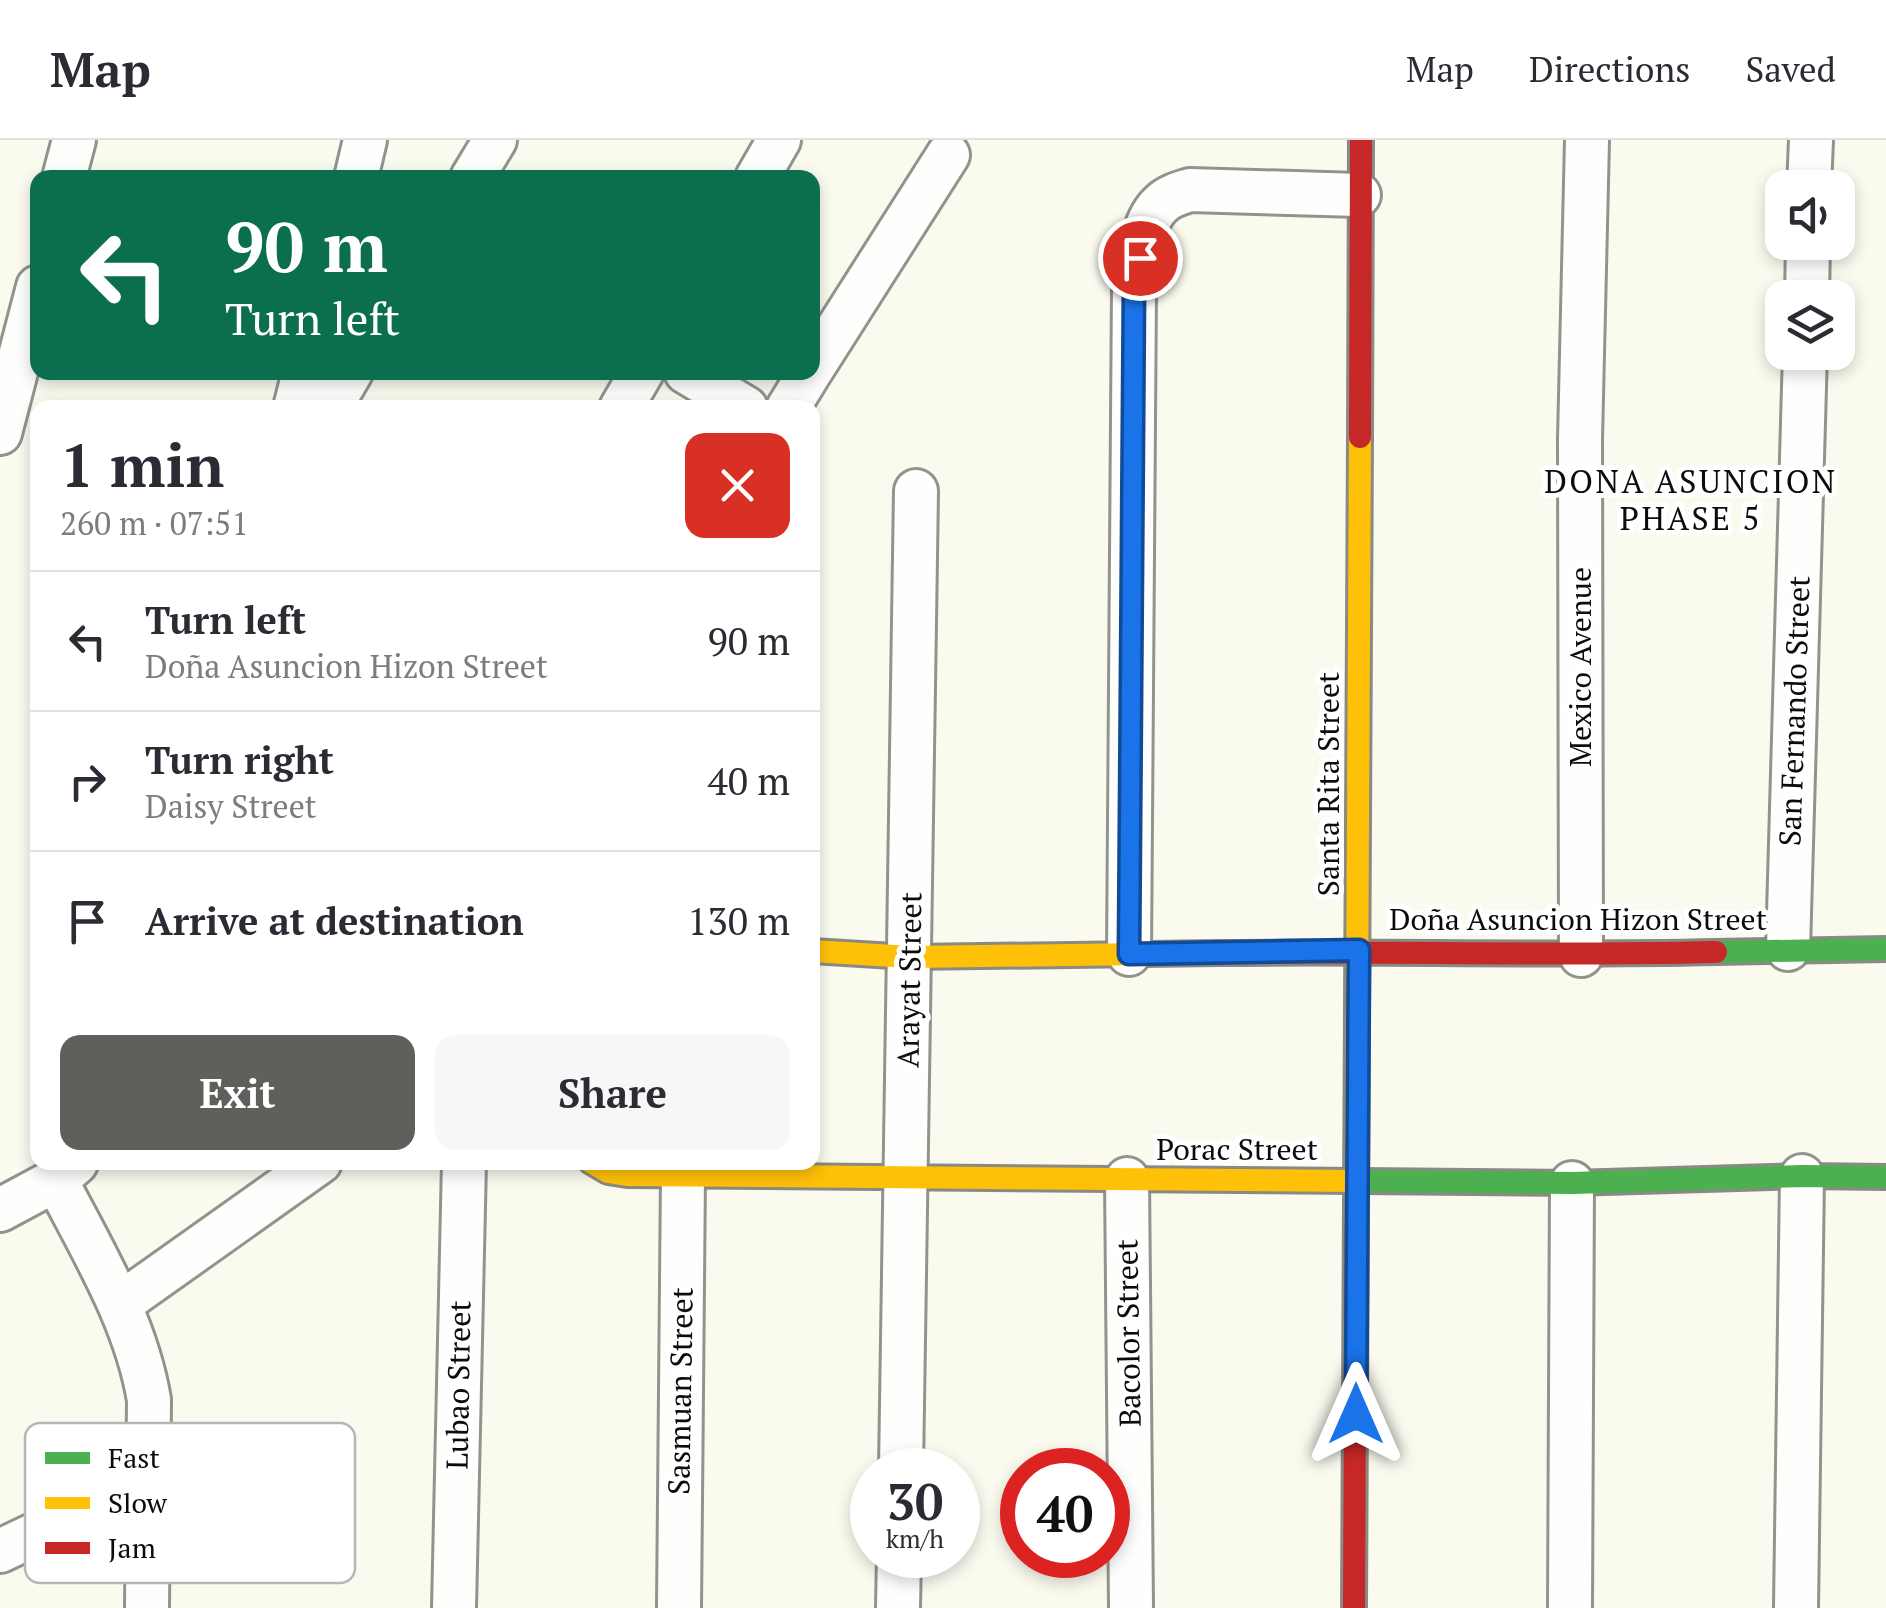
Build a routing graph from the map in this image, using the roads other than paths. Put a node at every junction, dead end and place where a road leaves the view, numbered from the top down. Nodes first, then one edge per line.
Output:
1 (74, 140) edge
2 (366, 140) edge
3 (495, 140) edge
4 (779, 140) edge
5 (1361, 140) edge
6 (1587, 140) edge
7 (1810, 140) edge
8 (948, 154) dead end
9 (66, 170) edge
10 (358, 170) edge
11 (477, 170) edge
12 (762, 170) edge
13 (1810, 170) edge
14 (1359, 196) junction
15 (30, 310) edge
16 (820, 357) edge
17 (1805, 370) edge
18 (8, 373) edge
19 (699, 380) edge
20 (733, 400) edge
21 (0, 433) edge
22 (916, 490) dead end
23 (1788, 949) junction
24 (1886, 949) edge
25 (1359, 950) junction
26 (820, 951) edge
27 (1129, 954) junction
28 (1581, 955) junction
29 (910, 956) junction
30 (309, 1170) edge
31 (464, 1170) edge
32 (603, 1170) edge
33 (67, 1171) edge
34 (683, 1174) junction
35 (906, 1176) junction
36 (1802, 1176) junction
37 (1886, 1178) edge
38 (1127, 1179) junction
39 (1357, 1180) junction
40 (1572, 1183) junction
41 (0, 1210) edge
42 (120, 1304) junction
43 (149, 1423) edge
44 (901, 1448) edge
45 (25, 1540) edge
46 (0, 1552) edge
47 (899, 1578) edge
48 (146, 1583) edge
49 (146, 1608) edge
50 (454, 1608) edge
51 (679, 1608) edge
52 (898, 1608) edge
53 (1131, 1608) edge
54 (1354, 1608) edge
55 (1570, 1608) edge
56 (1796, 1608) edge

1 - 9 street
2 - 10 street
3 - 11 street
4 - 12 street
5 - 14 street, Santa Rita Street
6 - 28 street, Mexico Avenue
7 - 13 street
8 - 16 street
14 - 25 street, Santa Rita Street
14 - 27 street
15 - 18 street
17 - 23 street, San Fernando Street
18 - 21 street
19 - 20 street
22 - 29 street, Arayat Street
23 - 24 street, Doña Asuncion Hizon Street
23 - 28 street, Doña Asuncion Hizon Street
25 - 27 street, Doña Asuncion Hizon Street
25 - 28 street, Doña Asuncion Hizon Street
25 - 39 street, Santa Rita Street
26 - 29 street, Doña Asuncion Hizon Street
27 - 29 street, Doña Asuncion Hizon Street
29 - 35 street, Arayat Street
30 - 42 street
31 - 50 street, Lubao Street
32 - 34 street, Porac Street
33 - 41 street
33 - 42 street
34 - 35 street, Porac Street
34 - 51 street, Sasmuan Street
35 - 38 street, Porac Street
35 - 44 street, Arayat Street
36 - 37 street, Porac Street
36 - 40 street, Porac Street
36 - 56 street
38 - 39 street, Porac Street
38 - 53 street, Bacolor Street
39 - 40 street, Porac Street
39 - 54 street, Santa Rita Street
40 - 55 street
42 - 43 street
45 - 46 street
47 - 52 street
48 - 49 street

